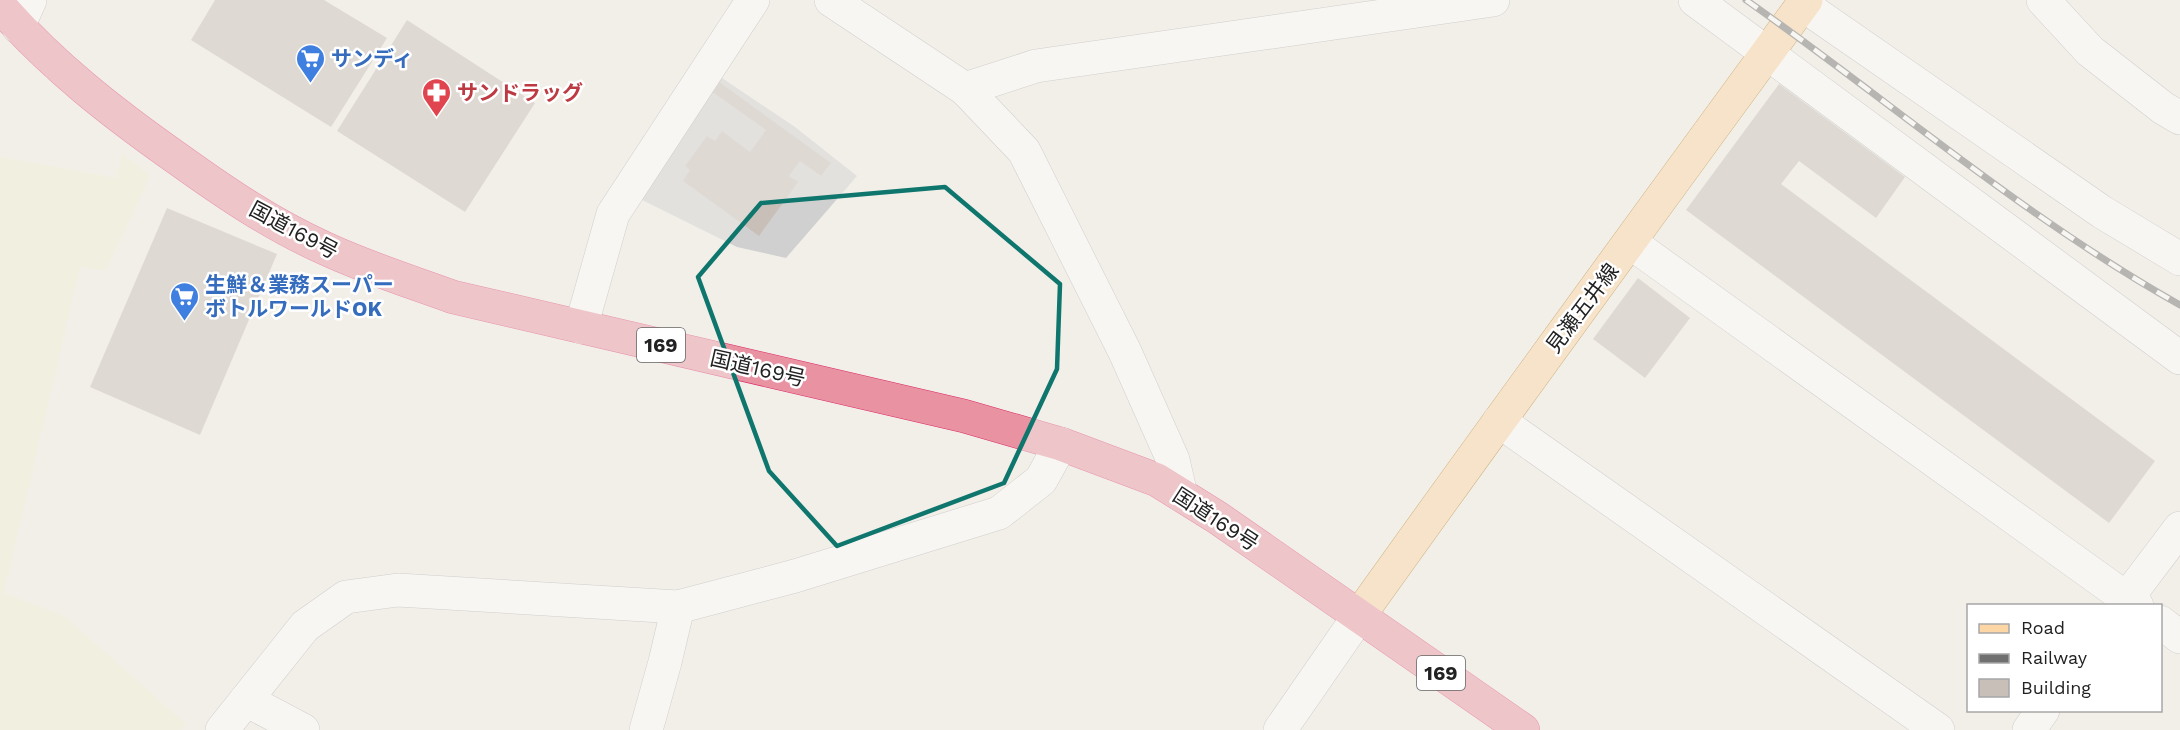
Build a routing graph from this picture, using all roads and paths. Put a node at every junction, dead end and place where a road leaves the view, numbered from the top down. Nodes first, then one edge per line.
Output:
1 (753, 0) edge
2 (831, 0) edge
3 (1493, 0) edge
4 (1695, 0) edge
5 (2043, 0) edge
6 (1804, 3) edge
7 (16, 11) edge
8 (1766, 54) junction
9 (964, 89) junction
10 (2180, 118) edge
11 (1631, 243) junction
12 (2180, 259) edge
13 (581, 327) junction
14 (2180, 358) edge
15 (1498, 421) junction
16 (1061, 444) junction
17 (1181, 495) junction
18 (2180, 528) edge
19 (2128, 603) edge
20 (678, 607) junction
21 (1359, 616) junction
22 (2162, 624) edge
23 (2180, 637) edge
24 (246, 700) junction
25 (2042, 712) edge
26 (222, 730) edge
27 (303, 730) edge
28 (646, 730) edge
29 (1280, 730) edge
30 (1523, 730) edge
31 (1938, 730) edge
32 (2029, 730) edge

1 - 13 street
2 - 9 street
3 - 9 street
4 - 8 street
5 - 10 street
6 - 8 main road, 見瀬五井線
6 - 12 street
7 - 13 highway, 国道169号 / 169
8 - 11 main road, 見瀬五井線
8 - 14 street
9 - 17 street
11 - 15 main road, 見瀬五井線
11 - 19 street
13 - 16 highway, 国道169号 / 169
15 - 21 main road, 見瀬五井線
15 - 31 street
16 - 17 highway, 国道169号 / 169
16 - 20 street
17 - 21 highway, 国道169号 / 169
18 - 19 street
20 - 24 street
20 - 28 street
21 - 29 street
21 - 30 highway, 国道169号 / 169
22 - 23 street
24 - 26 street
24 - 27 street
25 - 32 street

